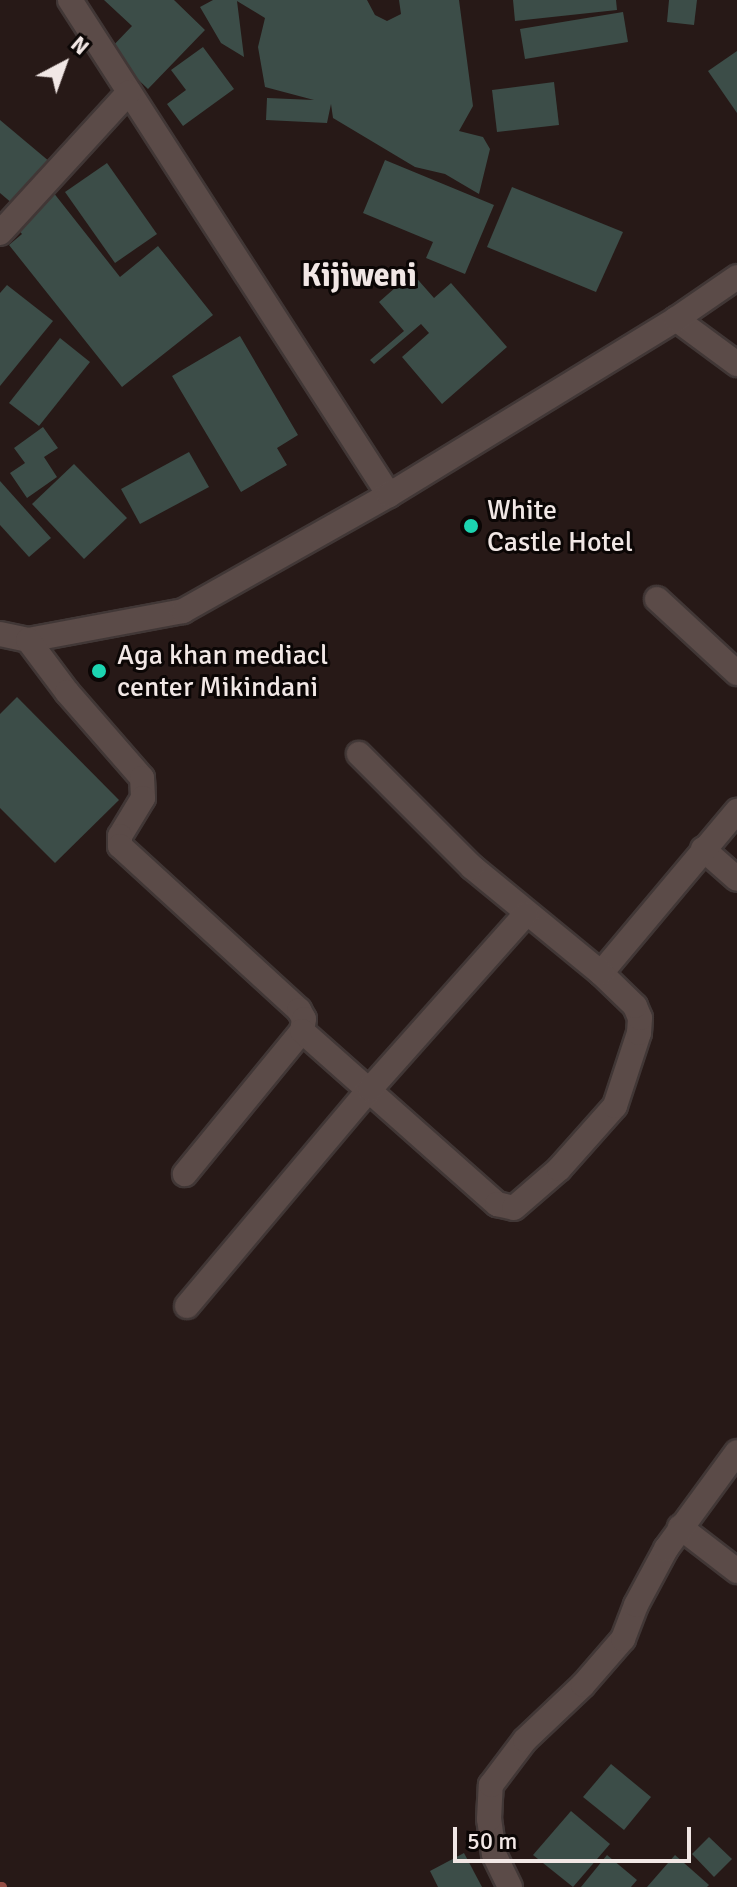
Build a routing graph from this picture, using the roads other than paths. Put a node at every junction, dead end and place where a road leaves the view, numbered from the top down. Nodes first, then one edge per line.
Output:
1 (70, 0) edge
2 (129, 92) junction
3 (0, 233) edge
4 (737, 277) edge
5 (676, 319) junction
6 (737, 364) edge
7 (389, 495) junction
8 (657, 599) dead end
9 (0, 634) edge
10 (28, 640) junction
11 (737, 673) edge
12 (359, 754) dead end
13 (737, 811) edge
14 (703, 849) junction
15 (737, 879) edge
16 (526, 914) junction
17 (601, 973) junction
18 (302, 1031) junction
19 (370, 1089) junction
20 (185, 1174) dead end
21 (187, 1306) dead end
22 (737, 1452) edge
23 (680, 1527) junction
24 (737, 1571) edge
25 (510, 1887) edge

1 - 2 street
2 - 3 street
2 - 7 street
4 - 5 street
5 - 6 street
5 - 7 street
7 - 10 street
8 - 11 street
9 - 10 street
10 - 18 street
12 - 16 street
13 - 14 street
14 - 15 street
14 - 17 street
16 - 17 street
16 - 19 street
17 - 19 street
18 - 19 street
18 - 20 street
19 - 21 street
22 - 23 street
23 - 24 street
23 - 25 street

